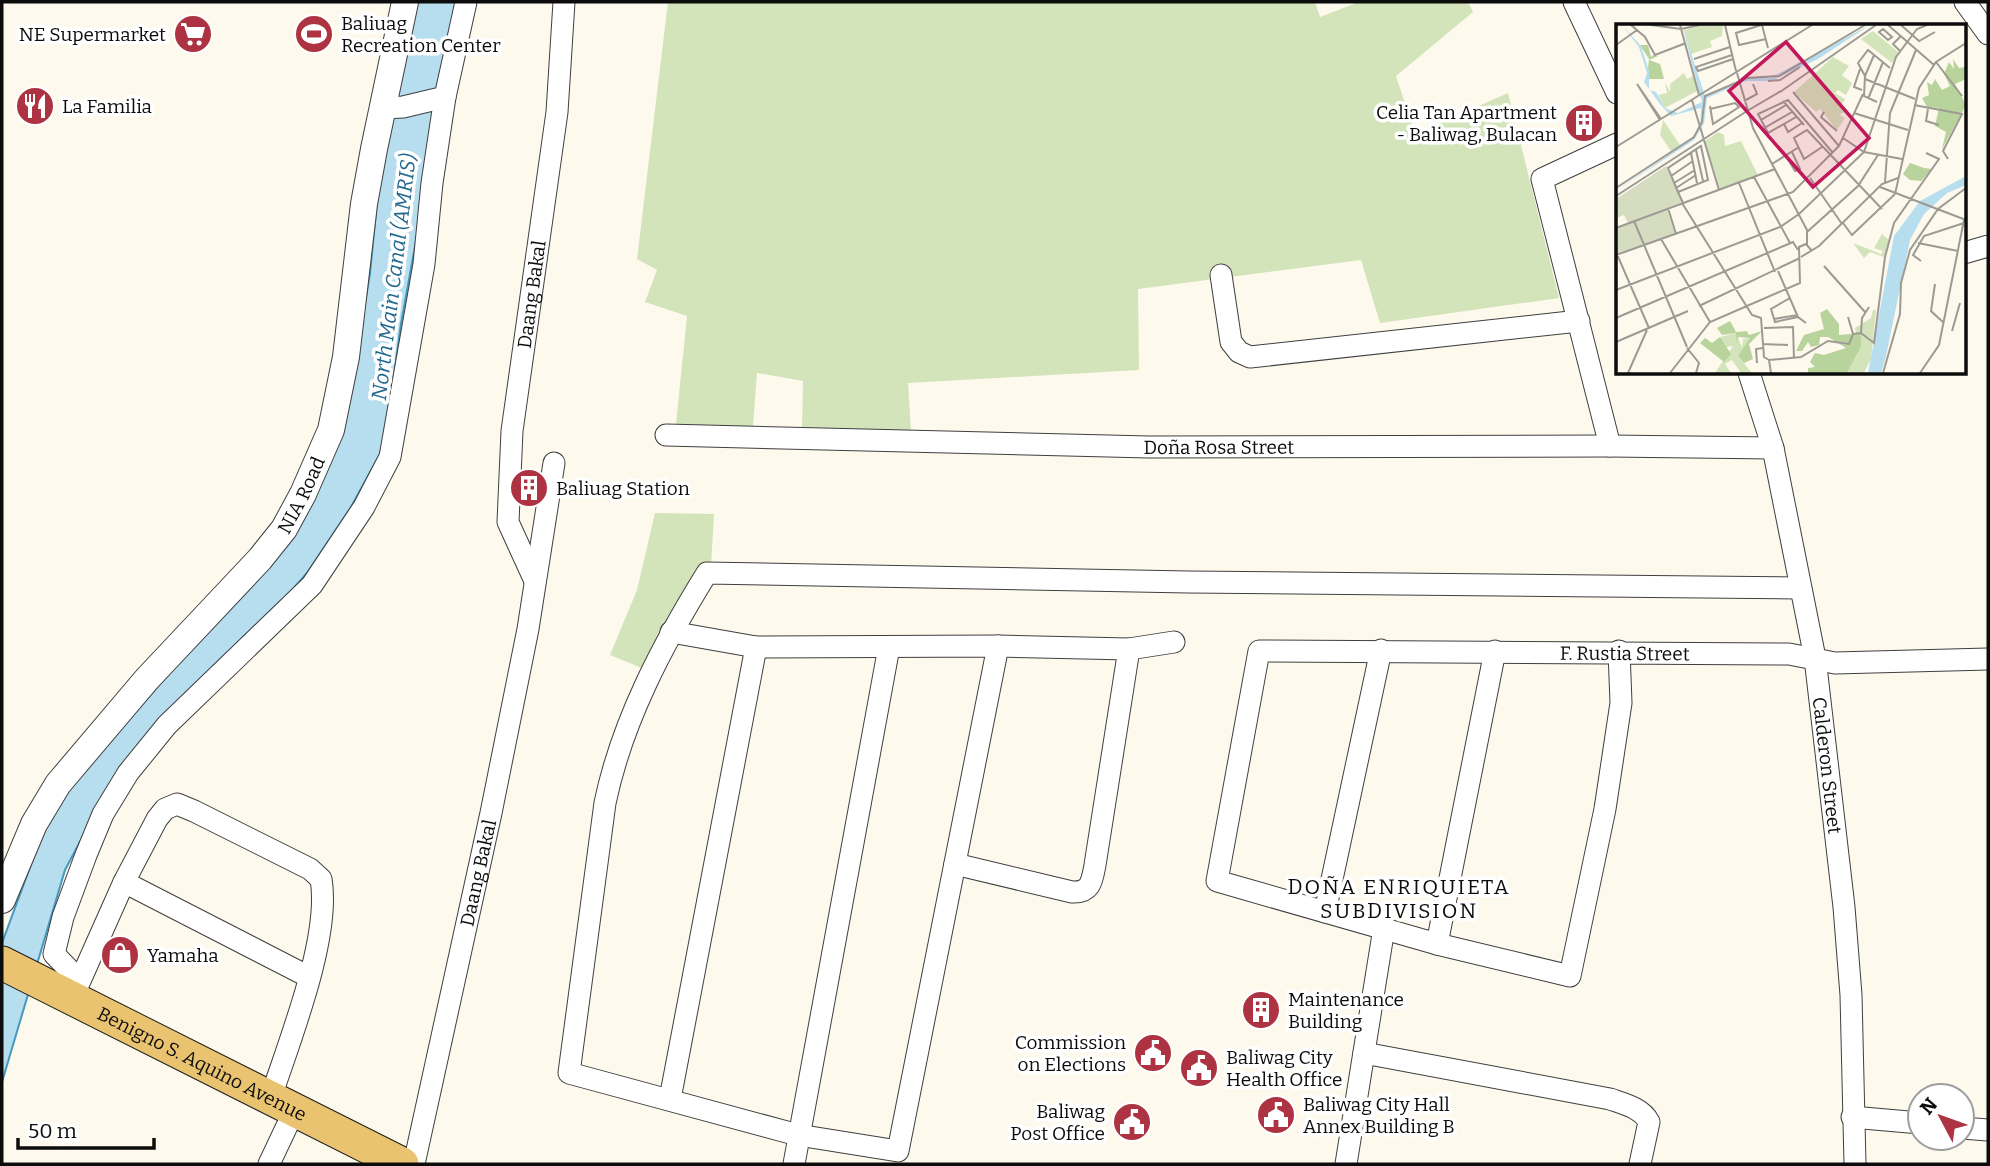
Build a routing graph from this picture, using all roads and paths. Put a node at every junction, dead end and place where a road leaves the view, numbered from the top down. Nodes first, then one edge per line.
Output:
1 (405, 2) edge
2 (466, 2) edge
3 (564, 2) edge
4 (1574, 2) edge
5 (1965, 2) edge
6 (1988, 34) edge
7 (1616, 91) edge
8 (438, 98) junction
9 (393, 107) junction
10 (1616, 144) edge
11 (1988, 246) edge
12 (1966, 252) edge
13 (1221, 275) dead end
14 (1579, 321) junction
15 (1749, 374) edge
16 (666, 435) dead end
17 (1611, 446) junction
18 (1773, 448) junction
19 (554, 463) dead end
20 (535, 581) junction
21 (1800, 588) junction
22 (671, 632) junction
23 (1174, 642) dead end
24 (998, 646) junction
25 (756, 648) junction
26 (889, 648) junction
27 (1129, 649) junction
28 (1381, 650) junction
29 (1495, 651) junction
30 (1619, 652) junction
31 (1815, 659) junction
32 (1988, 659) edge
33 (955, 864) junction
34 (124, 882) junction
35 (2, 900) edge
36 (1325, 912) junction
37 (1384, 928) junction
38 (1437, 944) junction
39 (2, 963) edge
40 (309, 977) junction
41 (66, 988) junction
42 (1364, 1053) junction
43 (670, 1099) junction
44 (283, 1103) junction
45 (1852, 1117) junction
46 (1906, 1122) edge
47 (798, 1135) junction
48 (1353, 1163) edge
49 (269, 1164) edge
50 (402, 1164) edge
51 (414, 1164) edge
52 (793, 1164) edge
53 (1640, 1164) edge
54 (1855, 1164) edge

1 - 9 street, NIA Road
2 - 8 street
3 - 20 street, Daang Bakal
4 - 7 street
5 - 6 street
8 - 9 street
8 - 41 street
9 - 35 street, NIA Road
10 - 14 street
11 - 12 street
13 - 14 street
14 - 17 street
15 - 18 street, Calderon Street
16 - 17 street, Doña Rosa Street
17 - 18 street, Doña Rosa Street
18 - 21 street, Calderon Street
19 - 20 street, Daang Bakal
20 - 51 street, Daang Bakal
21 - 22 street
21 - 31 street, Calderon Street
22 - 25 street
22 - 43 street
23 - 27 street
24 - 26 street
24 - 27 street
24 - 33 street
25 - 26 street
25 - 43 street
26 - 47 street
27 - 33 street
28 - 29 street, F. Rustia Street
28 - 36 street
28 - 36 street, F. Rustia Street
29 - 30 street, F. Rustia Street
29 - 38 street
30 - 31 street, F. Rustia Street
30 - 38 street
31 - 32 street, F. Rustia Street
31 - 45 street, Calderon Street
33 - 47 street
34 - 40 street
34 - 40 street
34 - 41 street
36 - 37 street
37 - 38 street
37 - 42 street
39 - 41 main road, Benigno S. Aquino Avenue
40 - 44 street
41 - 44 main road, Benigno S. Aquino Avenue
42 - 48 street
42 - 53 street
43 - 47 street
44 - 49 street
44 - 50 main road, Benigno S. Aquino Avenue
45 - 46 street
45 - 54 street, Calderon Street
47 - 52 street

